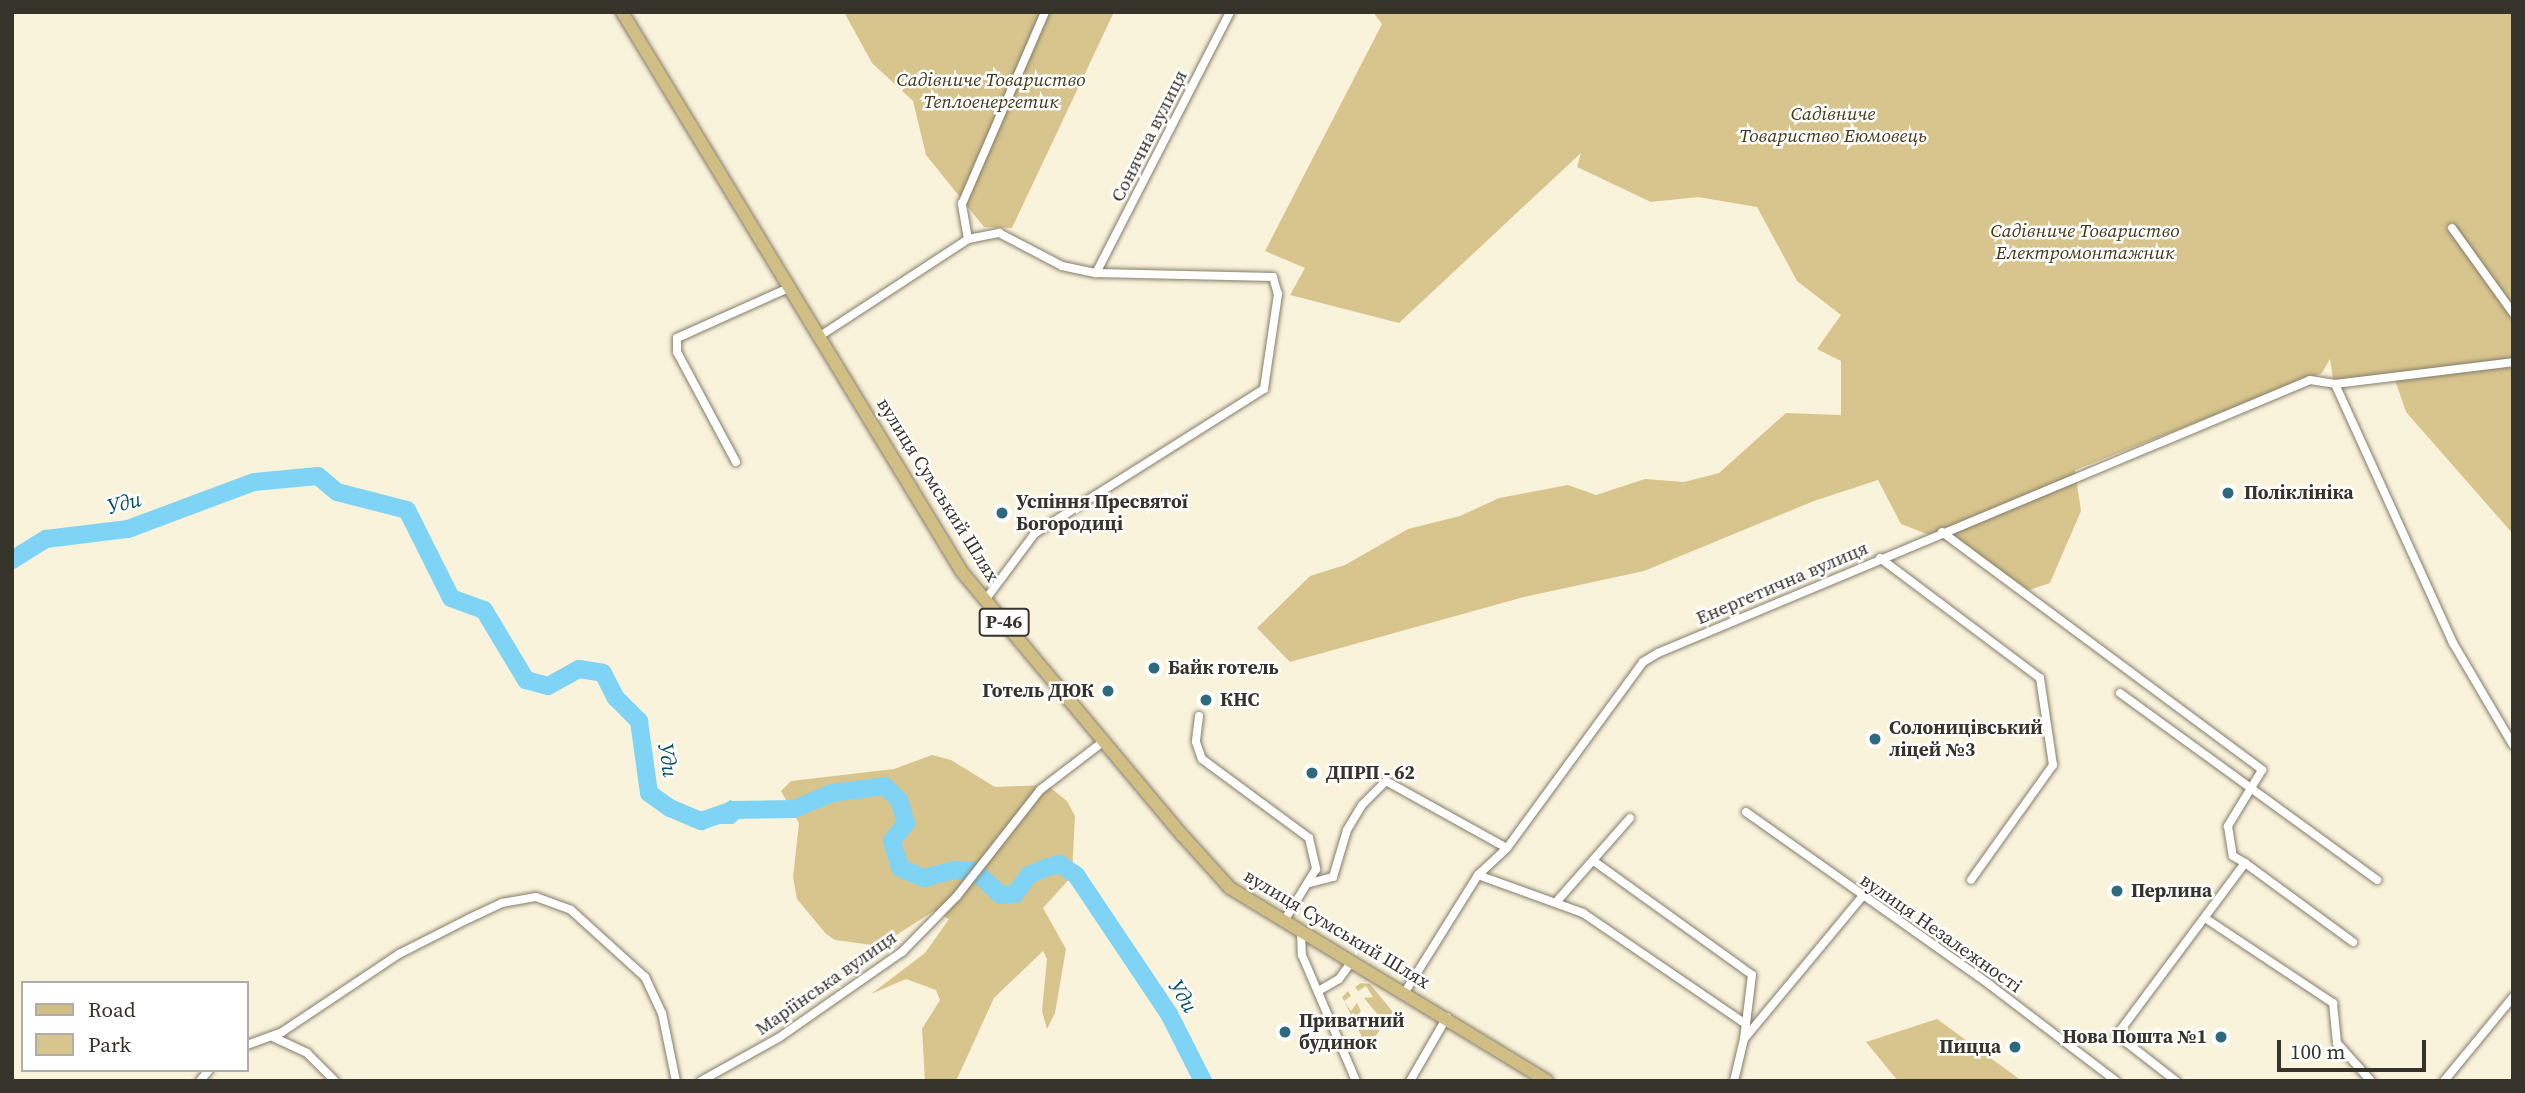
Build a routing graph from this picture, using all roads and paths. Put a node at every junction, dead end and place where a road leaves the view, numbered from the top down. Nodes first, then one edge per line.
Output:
1 (622, 12) edge
2 (1045, 12) edge
3 (1230, 12) edge
4 (2452, 228) dead end
5 (968, 239) junction
6 (1096, 273) junction
7 (791, 287) junction
8 (2513, 313) edge
9 (820, 336) junction
10 (2513, 362) edge
11 (2335, 384) junction
12 (736, 462) dead end
13 (1942, 532) junction
14 (1880, 558) junction
15 (985, 600) junction
16 (2120, 693) dead end
17 (1199, 716) dead end
18 (1104, 741) junction
19 (2513, 745) edge
20 (2250, 788) junction
21 (1746, 812) dead end
22 (1629, 818) dead end
23 (1507, 848) junction
24 (1595, 862) junction
25 (2245, 863) junction
26 (1478, 875) junction
27 (1971, 880) dead end
28 (2377, 880) dead end
29 (1310, 883) junction
30 (1862, 898) junction
31 (1558, 900) junction
32 (2206, 918) junction
33 (1284, 921) junction
34 (1301, 931) junction
35 (2353, 942) dead end
36 (1352, 961) junction
37 (1320, 990) junction
38 (1405, 992) junction
39 (2513, 997) edge
40 (1447, 1017) junction
41 (1746, 1024) junction
42 (273, 1037) junction
43 (1744, 1039) junction
44 (248, 1045) edge
45 (335, 1081) edge
46 (677, 1081) edge
47 (701, 1081) edge
48 (1356, 1081) edge
49 (1410, 1081) edge
50 (1547, 1081) edge
51 (1734, 1081) edge
52 (2116, 1081) edge
53 (2175, 1081) edge
54 (2371, 1081) edge
55 (2444, 1081) edge

1 - 7 main road, вулиця Сумський Шлях / Р-46
2 - 5 street
3 - 6 street, Сонячна вулиця
4 - 8 street
5 - 6 street
5 - 9 street
6 - 15 street
7 - 9 main road, вулиця Сумський Шлях / Р-46
7 - 12 street
9 - 15 main road, вулиця Сумський Шлях / Р-46
10 - 11 street, Енергетична вулиця
11 - 13 street, Енергетична вулиця
11 - 19 street
13 - 14 street, Енергетична вулиця
13 - 20 street
14 - 23 street, Енергетична вулиця
14 - 27 street
15 - 18 main road, вулиця Сумський Шлях / Р-46
16 - 20 street
17 - 29 street
18 - 33 main road, вулиця Сумський Шлях / Р-46
18 - 47 street, Маріїнська вулиця
20 - 25 street
20 - 28 street
21 - 30 street, вулиця Незалежності
22 - 24 street
23 - 26 street, Енергетична вулиця
23 - 29 street
24 - 31 street
24 - 41 street
25 - 32 street
25 - 35 street
26 - 31 street
26 - 38 street, Енергетична вулиця
29 - 33 street
30 - 43 street
30 - 52 street, вулиця Незалежності
31 - 41 street
32 - 53 street
32 - 54 street
33 - 34 main road, вулиця Сумський Шлях / Р-46
34 - 36 main road, вулиця Сумський Шлях / Р-46
34 - 37 street
36 - 37 street
36 - 38 main road, вулиця Сумський Шлях / Р-46
37 - 48 street
38 - 40 main road, вулиця Сумський Шлях / Р-46
39 - 55 street
40 - 49 street
40 - 50 main road, вулиця Сумський Шлях / Р-46
41 - 43 street
42 - 44 street
42 - 45 street
42 - 46 street
43 - 51 street

